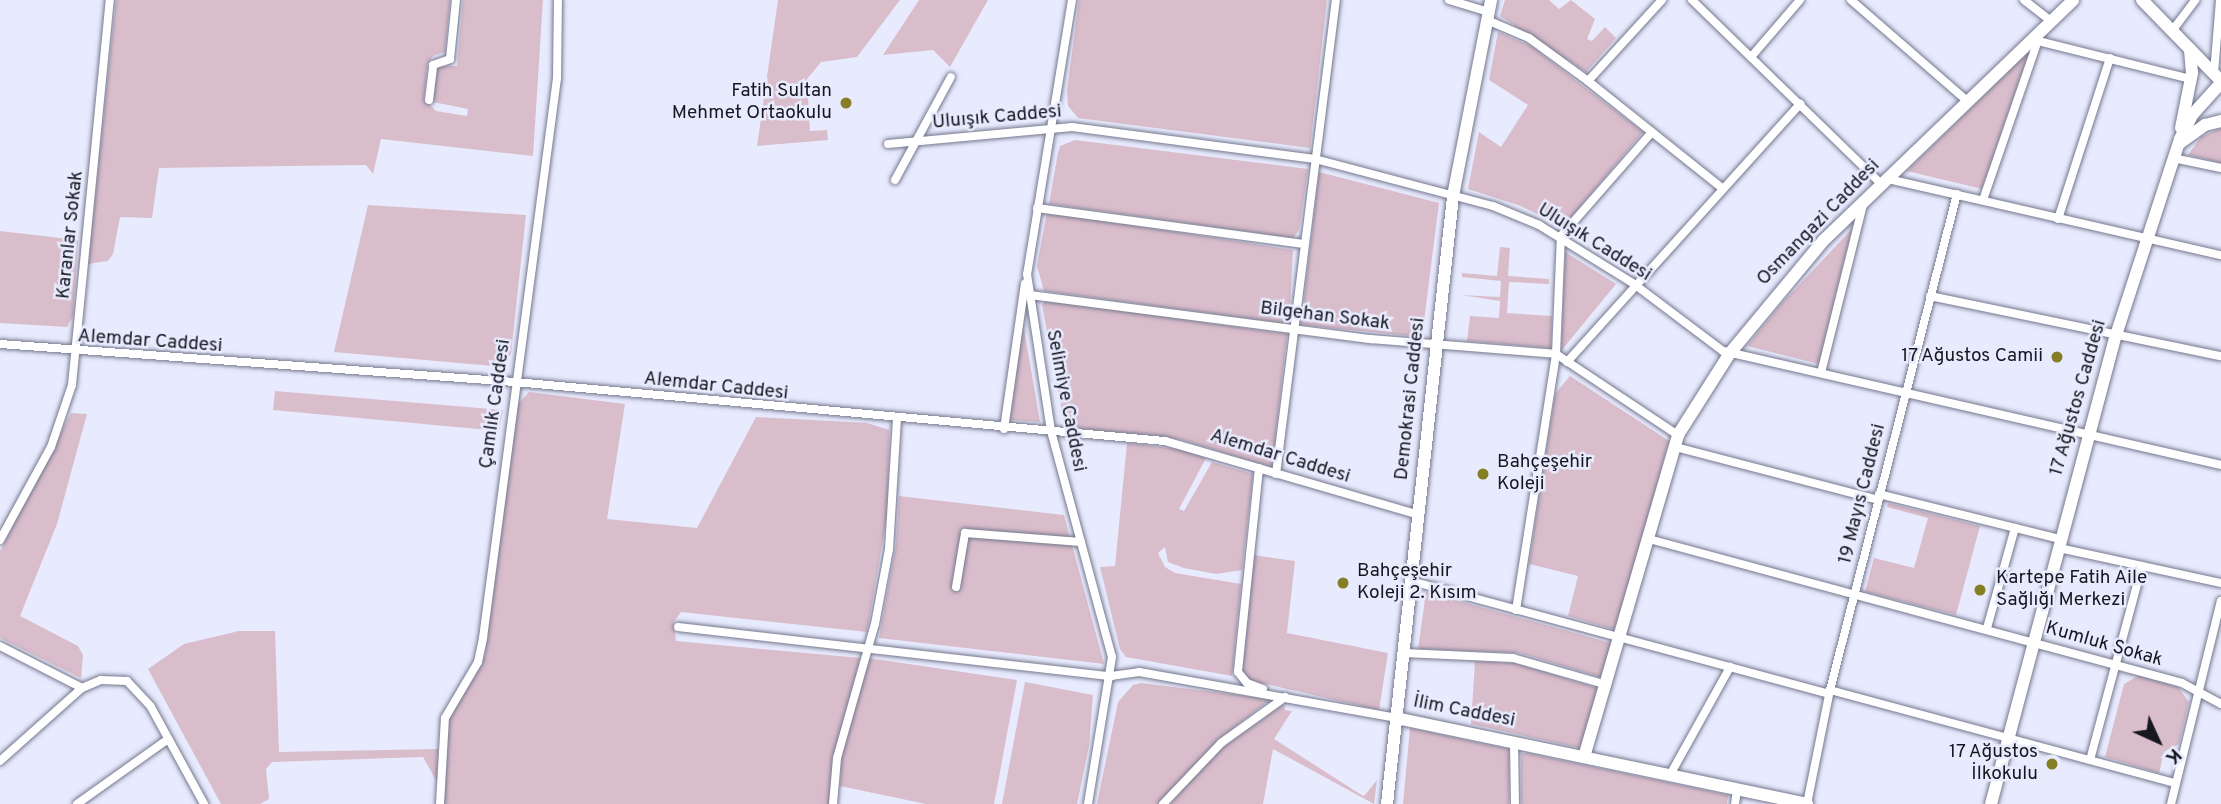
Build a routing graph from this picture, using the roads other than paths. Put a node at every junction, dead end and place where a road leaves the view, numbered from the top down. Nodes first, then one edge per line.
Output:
1 (110, 0) edge
2 (456, 0) edge
3 (558, 0) edge
4 (1072, 0) edge
5 (1336, 0) edge
6 (1448, 0) edge
7 (1662, 0) edge
8 (1692, 0) edge
9 (1800, 0) edge
10 (1851, 0) edge
11 (2024, 0) edge
12 (2073, 0) edge
13 (2142, 0) edge
14 (2195, 0) edge
15 (2220, 0) edge
16 (1489, 11) edge
17 (2051, 21) junction
18 (2172, 31) junction
19 (2035, 40) junction
20 (2190, 49) junction
21 (1751, 57) junction
22 (2110, 58) junction
23 (951, 77) dead end
24 (2191, 79) junction
25 (2219, 79) edge
26 (1588, 81) junction
27 (429, 100) dead end
28 (1967, 101) junction
29 (1800, 104) junction
30 (2221, 121) edge
31 (1053, 127) junction
32 (1652, 132) junction
33 (915, 141) junction
34 (888, 144) dead end
35 (2175, 152) junction
36 (1315, 159) junction
37 (2221, 168) edge
38 (894, 180) dead end
39 (1885, 182) junction
40 (1721, 187) junction
41 (1957, 194) junction
42 (1452, 196) junction
43 (1983, 200) junction
44 (1864, 202) junction
45 (1037, 208) junction
46 (2058, 219) junction
47 (1561, 236) junction
48 (2147, 240) junction
49 (1302, 244) junction
50 (2221, 255) edge
51 (1027, 274) junction
52 (1634, 284) junction
53 (1030, 295) junction
54 (1930, 296) junction
55 (1293, 329) junction
56 (2116, 335) junction
57 (1436, 343) junction
58 (0, 344) edge
59 (74, 352) junction
60 (1731, 353) junction
61 (1556, 354) junction
62 (2221, 356) edge
63 (1567, 362) junction
64 (1821, 373) junction
65 (515, 383) junction
66 (1903, 393) junction
67 (898, 420) junction
68 (1004, 429) junction
69 (1051, 432) junction
70 (2088, 435) junction
71 (1676, 441) junction
72 (2221, 465) edge
73 (1259, 468) junction
74 (1276, 474) junction
75 (1878, 497) junction
76 (1419, 515) junction
77 (2015, 528) junction
78 (1649, 539) junction
79 (0, 540) edge
80 (1081, 542) junction
81 (2060, 543) junction
82 (2142, 566) junction
83 (1411, 581) junction
84 (2221, 583) edge
85 (956, 587) dead end
86 (1854, 596) junction
87 (2221, 601) edge
88 (1516, 610) junction
89 (678, 627) dead end
90 (1987, 628) junction
91 (1621, 639) junction
92 (2034, 641) junction
93 (0, 646) edge
94 (867, 648) junction
95 (1404, 653) junction
96 (2115, 665) junction
97 (1730, 667) junction
98 (1111, 676) junction
99 (1607, 685) junction
100 (82, 688) junction
101 (1830, 692) junction
102 (2199, 692) junction
103 (1285, 697) junction
104 (2221, 704) edge
105 (1396, 718) junction
106 (168, 738) junction
107 (2008, 738) junction
108 (1514, 741) junction
109 (1584, 757) junction
110 (2090, 760) junction
111 (0, 761) edge
112 (1670, 775) junction
113 (2175, 783) junction
114 (1737, 790) junction
115 (77, 804) edge
116 (204, 804) edge
117 (440, 804) edge
118 (833, 804) edge
119 (1088, 804) edge
120 (1163, 804) edge
121 (1387, 804) edge
122 (1514, 804) edge
123 (1735, 804) edge
124 (1807, 804) edge
125 (1991, 804) edge
126 (2000, 804) edge
127 (2171, 804) edge

1 - 59 street, Karanlar Sokak
2 - 27 street
3 - 65 street, Çamlık Caddesi
4 - 31 street, Selimiye Caddesi
5 - 36 street
6 - 16 street
7 - 26 street
8 - 21 street
9 - 21 street
10 - 28 street
11 - 17 street
12 - 17 street, Osmangazi Caddesi
13 - 18 street
14 - 18 street
15 - 25 street
16 - 26 street
16 - 42 street, Demokrasi Caddesi
17 - 19 street, Osmangazi Caddesi
18 - 20 street
19 - 22 street
19 - 28 street, Osmangazi Caddesi
19 - 43 street
20 - 24 street
20 - 25 street
21 - 29 street
22 - 24 street
22 - 46 street
23 - 33 street
24 - 35 street
25 - 35 street, 17 Ağustos Caddesi
26 - 32 street
28 - 39 street, Osmangazi Caddesi
29 - 39 street
29 - 40 street
30 - 35 street
31 - 33 street, Uluışık Caddesi
31 - 36 street, Uluışık Caddesi
31 - 45 street, Selimiye Caddesi
32 - 40 street
32 - 47 street
33 - 34 street, Uluışık Caddesi
33 - 38 street
35 - 37 street
35 - 48 street, 17 Ağustos Caddesi
36 - 42 street, Uluışık Caddesi
36 - 49 street
39 - 41 street
39 - 44 street, Osmangazi Caddesi
40 - 52 street
41 - 43 street
41 - 54 street, 19 Mayıs Caddesi
42 - 47 street, Uluışık Caddesi
42 - 57 street, Demokrasi Caddesi
43 - 46 street
44 - 60 street, Osmangazi Caddesi
44 - 64 street
45 - 49 street
45 - 51 street, Selimiye Caddesi
46 - 48 street
47 - 52 street, Uluışık Caddesi
47 - 61 street
48 - 50 street
48 - 56 street, 17 Ağustos Caddesi
49 - 55 street
51 - 53 street, Selimiye Caddesi
51 - 68 street
52 - 60 street, Uluışık Caddesi
52 - 63 street
53 - 55 street, Bilgehan Sokak
53 - 69 street, Selimiye Caddesi
54 - 56 street
54 - 66 street, 19 Mayıs Caddesi
55 - 57 street, Bilgehan Sokak
55 - 74 street
56 - 62 street
56 - 70 street, 17 Ağustos Caddesi
57 - 61 street, Bilgehan Sokak
57 - 76 street, Demokrasi Caddesi
58 - 59 street, Alemdar Caddesi
59 - 65 street, Alemdar Caddesi
59 - 79 street, Karanlar Sokak
60 - 64 street, Uluışık Caddesi
60 - 71 street, Osmangazi Caddesi
61 - 63 street
61 - 88 street
63 - 71 street
64 - 66 street, Uluışık Caddesi
65 - 67 street, Alemdar Caddesi
65 - 117 street, Çamlık Caddesi
66 - 70 street, Uluışık Caddesi
66 - 75 street, 19 Mayıs Caddesi
67 - 68 street, Alemdar Caddesi
67 - 94 street
68 - 69 street, Alemdar Caddesi
69 - 73 street, Alemdar Caddesi
69 - 80 street, Selimiye Caddesi
70 - 72 street, Uluışık Caddesi
70 - 81 street, 17 Ağustos Caddesi
71 - 75 street
71 - 78 street, Osmangazi Caddesi
73 - 74 street, Alemdar Caddesi
73 - 103 street
74 - 76 street, Alemdar Caddesi
75 - 77 street
75 - 86 street, 19 Mayıs Caddesi
76 - 83 street, Demokrasi Caddesi
77 - 81 street
77 - 90 street
78 - 86 street, Kumluk Sokak
78 - 91 street, Osmangazi Caddesi
80 - 85 street
80 - 98 street, Selimiye Caddesi
81 - 82 street
81 - 92 street, 17 Ağustos Caddesi
82 - 84 street
82 - 96 street
83 - 88 street
83 - 95 street, Demokrasi Caddesi
86 - 90 street, Kumluk Sokak
86 - 101 street, 19 Mayıs Caddesi
87 - 102 street
88 - 91 street
89 - 94 street, İlim Caddesi
90 - 92 street, Kumluk Sokak
91 - 97 street
91 - 99 street, Osmangazi Caddesi
92 - 96 street, Kumluk Sokak
92 - 107 street, 17 Ağustos Caddesi
93 - 100 street
94 - 98 street, İlim Caddesi
94 - 118 street
95 - 99 street
95 - 105 street, Demokrasi Caddesi
96 - 102 street, Kumluk Sokak
96 - 110 street
97 - 101 street
97 - 112 street
98 - 103 street, İlim Caddesi
98 - 119 street, Selimiye Caddesi
99 - 109 street, Osmangazi Caddesi
100 - 106 street
100 - 111 street
101 - 107 street
101 - 124 street, 19 Mayıs Caddesi
102 - 104 street, Kumluk Sokak
102 - 113 street
103 - 105 street, İlim Caddesi
103 - 120 street
105 - 108 street, İlim Caddesi
105 - 121 street, Demokrasi Caddesi
106 - 115 street
106 - 116 street
107 - 110 street
107 - 125 street, 17 Ağustos Caddesi
107 - 126 street, 17 Ağustos Caddesi
108 - 109 street, İlim Caddesi
108 - 122 street
109 - 112 street, İlim Caddesi
110 - 113 street
112 - 114 street, İlim Caddesi
113 - 127 street
114 - 123 street
114 - 124 street, İlim Caddesi

